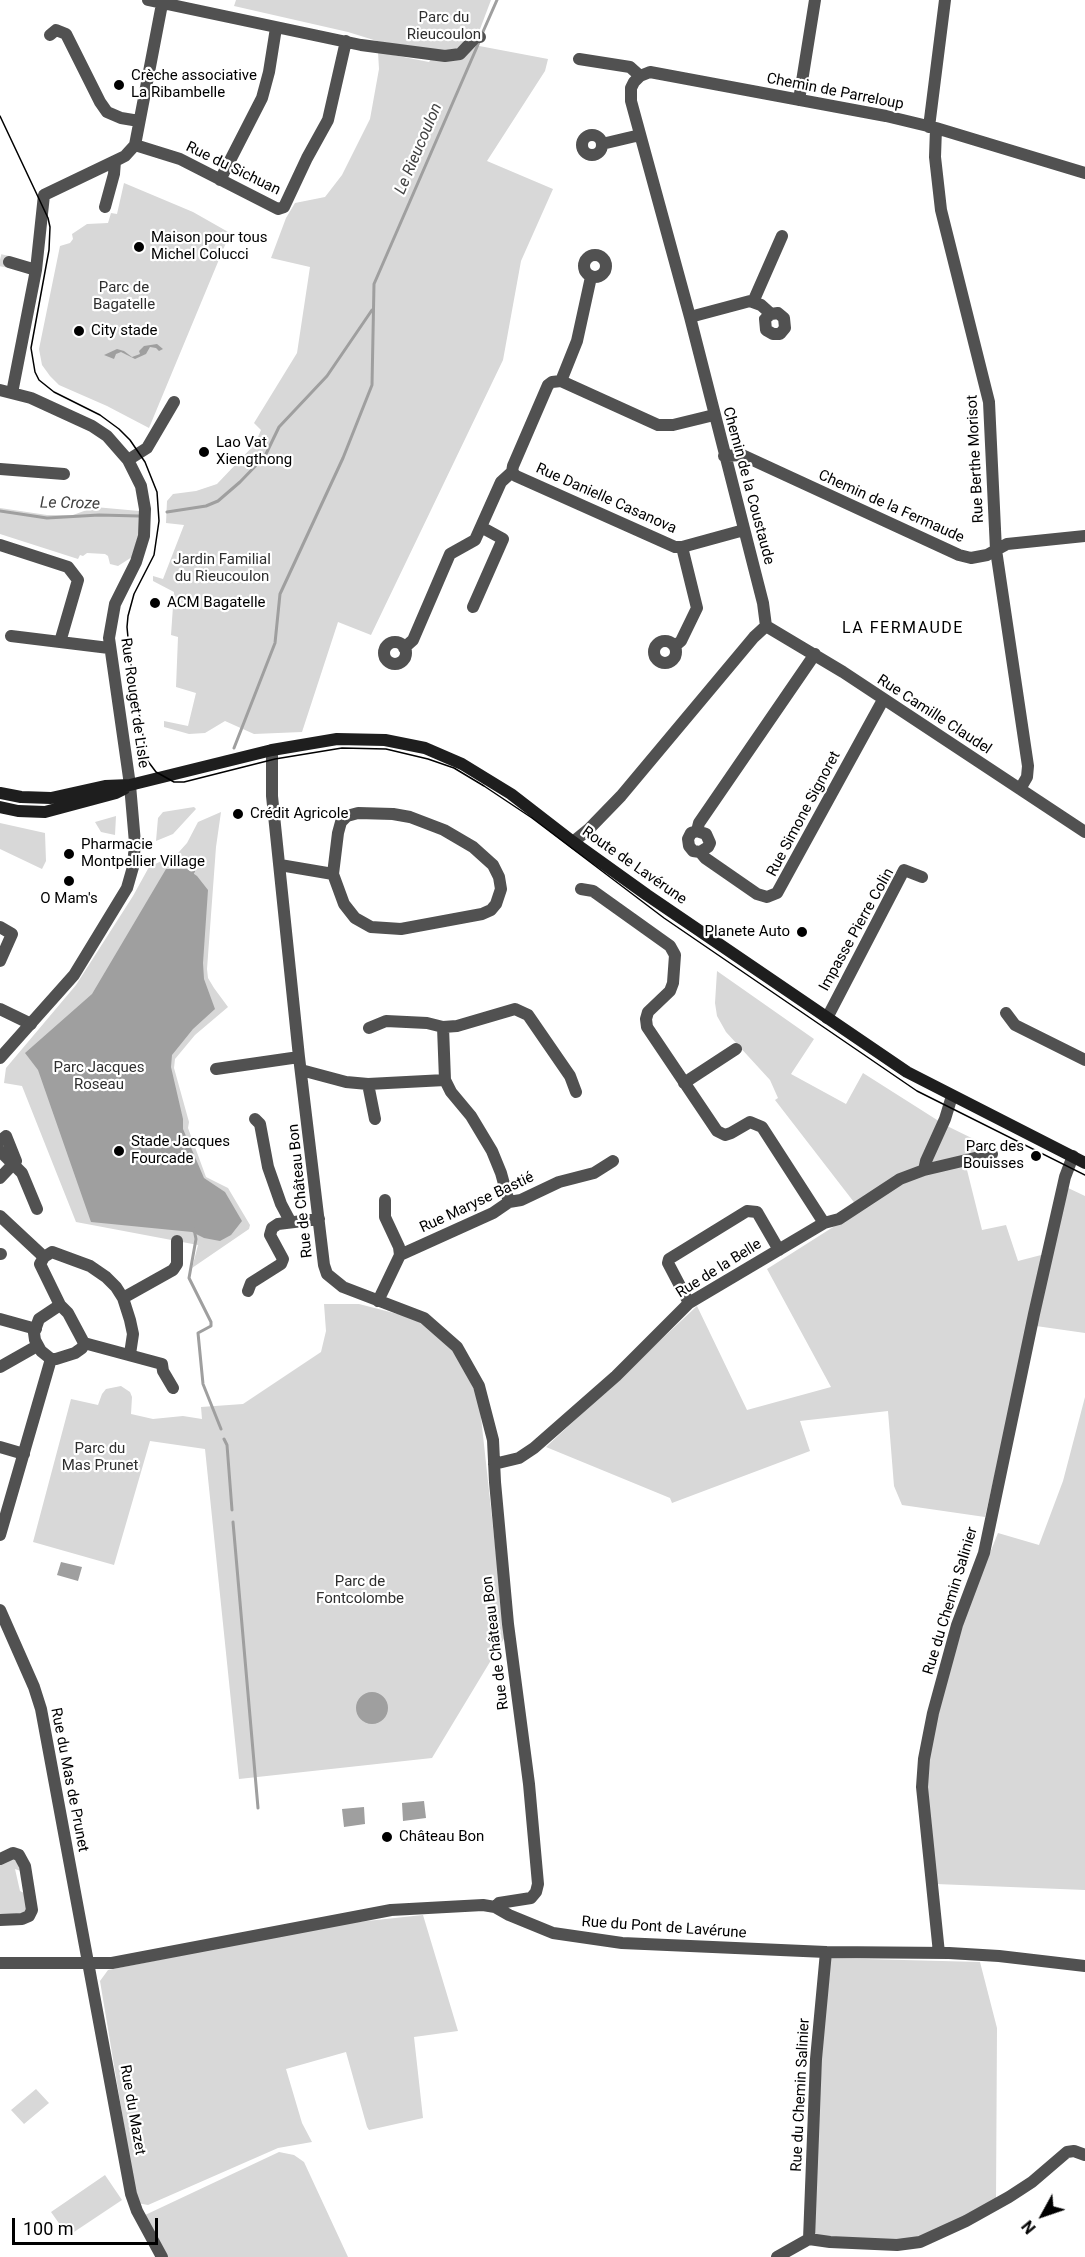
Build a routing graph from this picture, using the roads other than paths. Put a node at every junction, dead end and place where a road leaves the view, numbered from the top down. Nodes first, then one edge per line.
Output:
1 (148, 0) edge
2 (815, 0) edge
3 (945, 0) edge
4 (162, 4) junction
5 (276, 28) junction
6 (50, 35) dead end
7 (478, 37) dead end
8 (346, 41) junction
9 (579, 59) dead end
10 (640, 76) junction
11 (799, 100) junction
12 (139, 121) junction
13 (932, 128) junction
14 (640, 135) junction
15 (602, 144) dead end
16 (135, 145) junction
17 (115, 161) junction
18 (1085, 173) edge
19 (220, 180) junction
20 (105, 207) dead end
21 (782, 236) dead end
22 (9, 262) tunnel mouth
23 (36, 270) junction
24 (591, 277) dead end
25 (753, 302) junction
26 (771, 314) dead end
27 (690, 317) junction
28 (561, 381) junction
29 (6, 392) edge
30 (174, 402) dead end
31 (714, 415) junction
32 (724, 456) junction
33 (129, 460) junction
34 (0, 469) edge
35 (512, 472) junction
36 (64, 474) dead end
37 (481, 527) junction
38 (744, 530) junction
39 (1085, 536) edge
40 (0, 545) edge
41 (682, 547) junction
42 (996, 550) junction
43 (473, 607) dead end
44 (766, 626) junction
45 (11, 636) dead end
46 (60, 642) junction
47 (675, 646) dead end
48 (109, 648) junction
49 (404, 648) dead end
50 (815, 654) junction
51 (883, 700) junction
52 (272, 750) junction
53 (130, 785) junction
54 (1020, 789) junction
55 (0, 793) edge
56 (0, 807) edge
57 (1085, 832) edge
58 (573, 842) junction
59 (280, 865) junction
60 (333, 874) junction
61 (922, 877) dead end
62 (581, 890) dead end
63 (0, 927) edge
64 (0, 961) edge
65 (0, 1009) edge
66 (1006, 1013) dead end
67 (827, 1018) junction
68 (31, 1024) junction
69 (369, 1028) dead end
70 (442, 1028) junction
71 (736, 1049) dead end
72 (299, 1057) junction
73 (0, 1058) edge
74 (1085, 1060) edge
75 (216, 1069) dead end
76 (301, 1070) junction
77 (445, 1080) junction
78 (684, 1083) junction
79 (368, 1084) junction
80 (576, 1092) dead end
81 (952, 1096) junction
82 (255, 1119) dead end
83 (375, 1119) dead end
84 (0, 1141) edge
85 (0, 1151) edge
86 (992, 1154) dead end
87 (1073, 1156) junction
88 (613, 1161) dead end
89 (13, 1163) junction
90 (1085, 1163) edge
91 (924, 1170) junction
92 (0, 1178) edge
93 (385, 1200) dead end
94 (509, 1202) junction
95 (37, 1209) dead end
96 (0, 1216) edge
97 (319, 1219) junction
98 (290, 1221) junction
99 (824, 1223) junction
100 (177, 1241) dead end
101 (779, 1250) junction
102 (400, 1255) junction
103 (44, 1257) junction
104 (248, 1291) dead end
105 (123, 1298) junction
106 (378, 1301) junction
107 (689, 1303) junction
108 (60, 1305) junction
109 (0, 1319) edge
110 (36, 1329) junction
111 (84, 1343) junction
112 (37, 1346) junction
113 (130, 1354) junction
114 (51, 1359) junction
115 (0, 1367) edge
116 (173, 1388) dead end
117 (0, 1447) edge
118 (24, 1454) junction
119 (494, 1464) junction
120 (0, 1535) edge
121 (0, 1610) edge
122 (0, 1859) edge
123 (495, 1907) junction
124 (0, 1920) edge
125 (826, 1952) junction
126 (939, 1953) junction
127 (89, 1962) junction
128 (0, 1963) edge
129 (1085, 1966) edge
130 (1085, 2155) edge
131 (809, 2239) junction
132 (162, 2257) edge
133 (777, 2257) edge

1 - 4 street
2 - 11 street
3 - 13 street, Rue Berthe Morisot
4 - 5 street
4 - 12 street
5 - 8 street
5 - 19 street
6 - 12 street
7 - 8 street
8 - 19 street, Rue du Sichuan
9 - 10 street, Chemin de Parreloup
10 - 11 street, Chemin de Parreloup
10 - 14 street, Chemin de la Coustaude
11 - 13 street, Chemin de Parreloup
12 - 16 street
13 - 18 street, Chemin de Parreloup
13 - 42 street, Rue Berthe Morisot
14 - 15 street
14 - 27 street, Chemin de la Coustaude
16 - 17 street
16 - 19 street, Rue du Sichuan
17 - 20 street
17 - 23 street
21 - 25 street
22 - 23 street
23 - 29 street
24 - 28 street
25 - 26 street
25 - 27 street
27 - 31 street, Chemin de la Coustaude
28 - 31 street
28 - 35 street, Rue Danielle Casanova
29 - 33 street, Rue Rouget de Lisle
30 - 33 street
31 - 32 street, Chemin de la Coustaude
32 - 38 street, Chemin de la Coustaude
32 - 42 street, Chemin de la Fermaude
33 - 48 street, Rue Rouget de Lisle
34 - 36 street
35 - 37 street
35 - 41 street, Rue Danielle Casanova
37 - 43 street
37 - 49 street
38 - 41 street, Rue Danielle Casanova
38 - 44 street, Chemin de la Coustaude
39 - 42 street, Chemin de la Fermaude
40 - 46 street
41 - 47 street
42 - 54 street, Rue Berthe Morisot
44 - 50 street, Rue Camille Claudel
44 - 58 street
45 - 46 street
46 - 48 street
48 - 53 street, Rue Rouget de Lisle
50 - 51 street, Rue Camille Claudel
50 - 51 street, Rue Simone Signoret
51 - 54 street, Rue Camille Claudel
52 - 53 main road, Route de Lavérune
52 - 58 main road, Route de Lavérune
52 - 59 street, Rue de Château Bon
53 - 55 main road, Route de Lavérune
53 - 56 main road, Route de Lavérune
53 - 68 street, Rue Rouget de Lisle
54 - 57 street, Rue Camille Claudel
58 - 67 main road, Route de Lavérune
59 - 60 street
59 - 72 street, Rue de Château Bon
60 - 60 street
61 - 67 street, Impasse Pierre Colin
62 - 78 street
63 - 64 street
65 - 68 street
66 - 74 street
67 - 81 main road, Route de Lavérune
68 - 73 street, Rue Rouget de Lisle
69 - 70 street
70 - 77 street
70 - 80 street
71 - 78 street
72 - 75 street
72 - 76 street, Rue de Château Bon
76 - 79 street
76 - 97 street, Rue de Château Bon
77 - 79 street
77 - 94 street
78 - 99 street
79 - 83 street
81 - 87 main road, Route de Lavérune
81 - 91 street
82 - 98 street
84 - 89 street
85 - 89 street
86 - 91 street, Rue de la Belle
87 - 90 main road, Route de Lavérune
87 - 126 street, Rue du Chemin Salinier
88 - 94 street, Rue Maryse Bastié
89 - 92 street
89 - 95 street
91 - 99 street, Rue de la Belle
93 - 102 street
94 - 102 street, Rue Maryse Bastié
96 - 103 street
97 - 98 street
97 - 106 street, Rue de Château Bon
98 - 104 street
99 - 101 street, Rue de la Belle
100 - 105 street
101 - 107 street, Rue de la Belle
101 - 107 street
102 - 106 street
103 - 105 street
103 - 108 street
105 - 113 street
106 - 119 street, Rue de Château Bon
107 - 119 street, Rue de la Belle
108 - 110 street
108 - 111 street
109 - 110 street
110 - 112 street
111 - 113 street
111 - 114 street
112 - 114 street
112 - 115 street
113 - 116 street
114 - 118 street
117 - 118 street
118 - 120 street
119 - 123 street, Rue de Château Bon
121 - 127 street, Rue du Mas de Prunet
122 - 124 street
123 - 125 street, Rue du Pont de Lavérune
123 - 127 street, Rue du Pont de Lavérune
125 - 126 street, Rue du Pont de Lavérune
125 - 131 street, Rue du Chemin Salinier
126 - 129 street, Rue du Pont de Lavérune
127 - 128 street, Rue du Pont de Lavérune
127 - 132 street, Rue du Mazet
130 - 131 street
131 - 133 street

